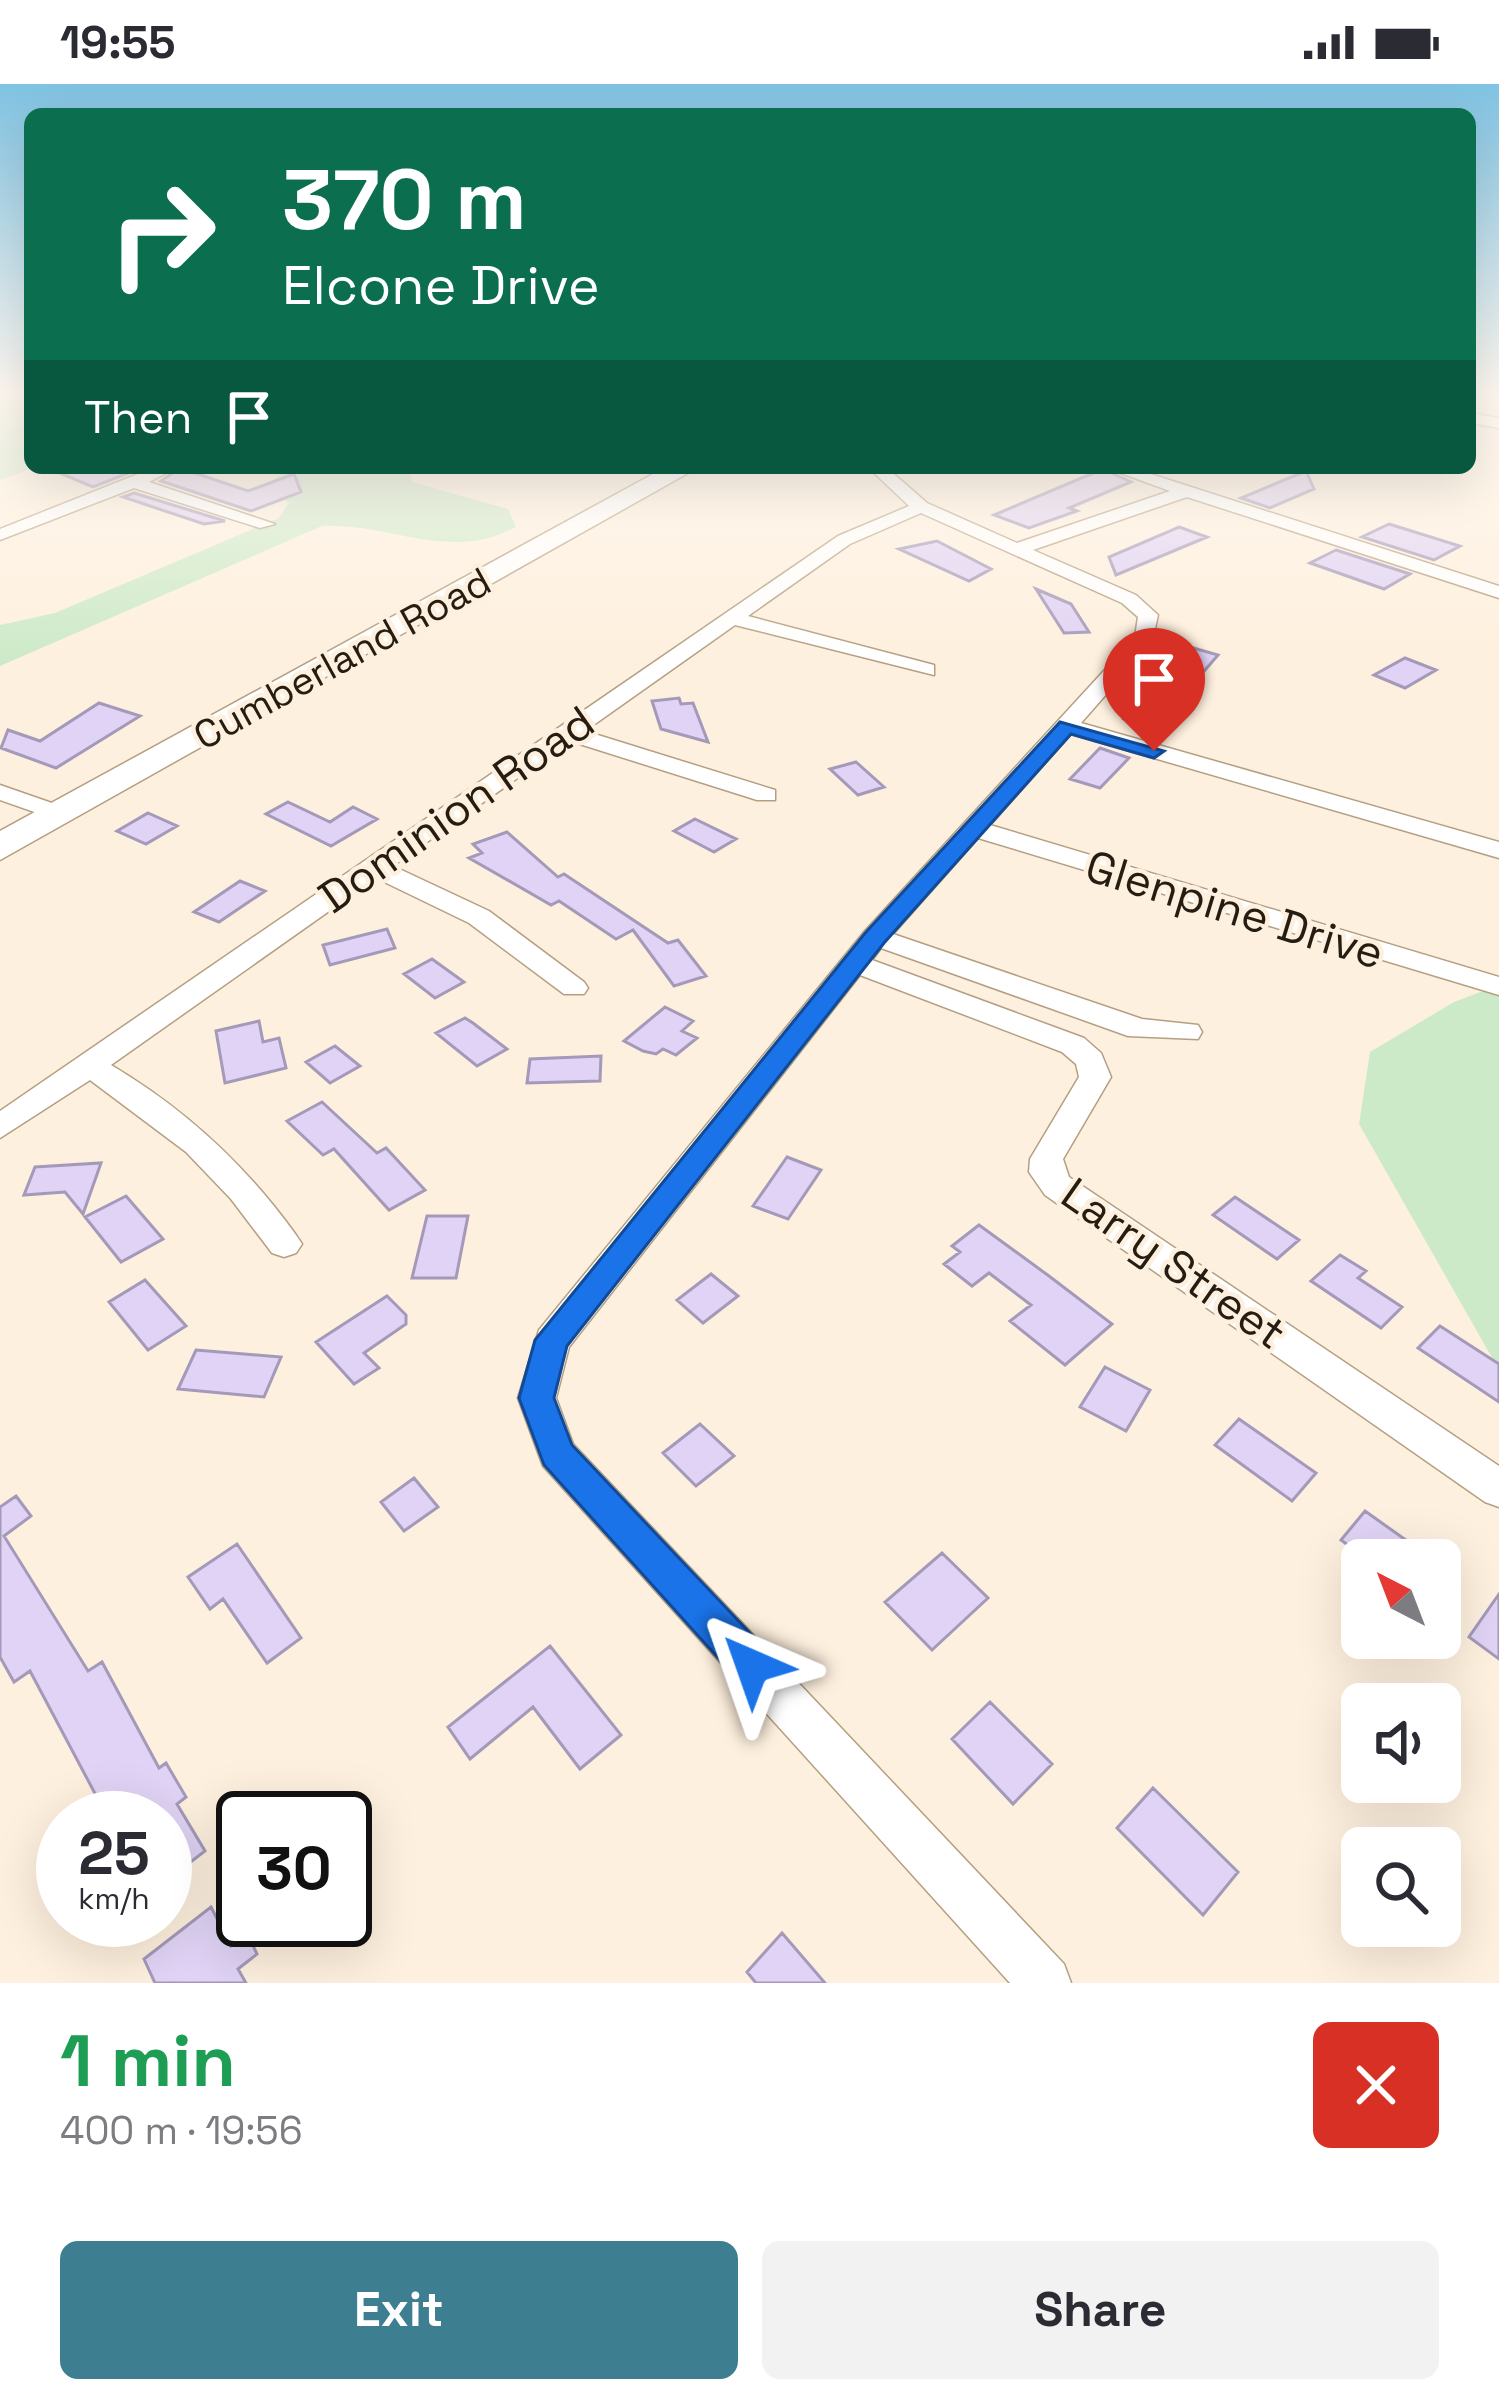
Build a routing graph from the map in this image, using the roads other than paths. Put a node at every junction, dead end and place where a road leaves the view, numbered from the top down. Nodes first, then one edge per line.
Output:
1 (131, 483) edge
2 (135, 483) edge
3 (658, 483) edge
4 (893, 483) edge
5 (1161, 483) edge
6 (1187, 491) junction
7 (921, 507) junction
8 (266, 524) dead end
9 (0, 535) edge
10 (1017, 549) junction
11 (1499, 592) edge
12 (731, 618) junction
13 (926, 670) dead end
14 (1067, 726) junction
15 (567, 733) junction
16 (0, 792) edge
17 (766, 794) dead end
18 (60, 814) junction
19 (973, 828) junction
20 (0, 848) edge
21 (1499, 850) edge
22 (373, 867) junction
23 (865, 950) junction
24 (1499, 986) edge
25 (574, 988) dead end
26 (1187, 1032) dead end
27 (90, 1066) junction
28 (0, 1127) edge
29 (284, 1244) dead end
30 (1499, 1490) edge
31 (1045, 1983) edge

1 - 9 street
2 - 8 street
3 - 18 main road, Cumberland Road
4 - 7 street
5 - 6 street
6 - 10 street
6 - 11 street
7 - 10 street
7 - 12 street, Dominion Road
10 - 14 street
12 - 13 street
12 - 15 street, Dominion Road
14 - 19 street
14 - 21 street
15 - 17 street
15 - 22 street, Dominion Road
16 - 18 street
18 - 20 main road, Cumberland Road
19 - 23 street
19 - 24 street, Glenpine Drive
22 - 25 street
22 - 27 street, Dominion Road
23 - 26 street
23 - 30 street, Larry Street
23 - 31 street
27 - 28 street, Dominion Road
27 - 29 street

